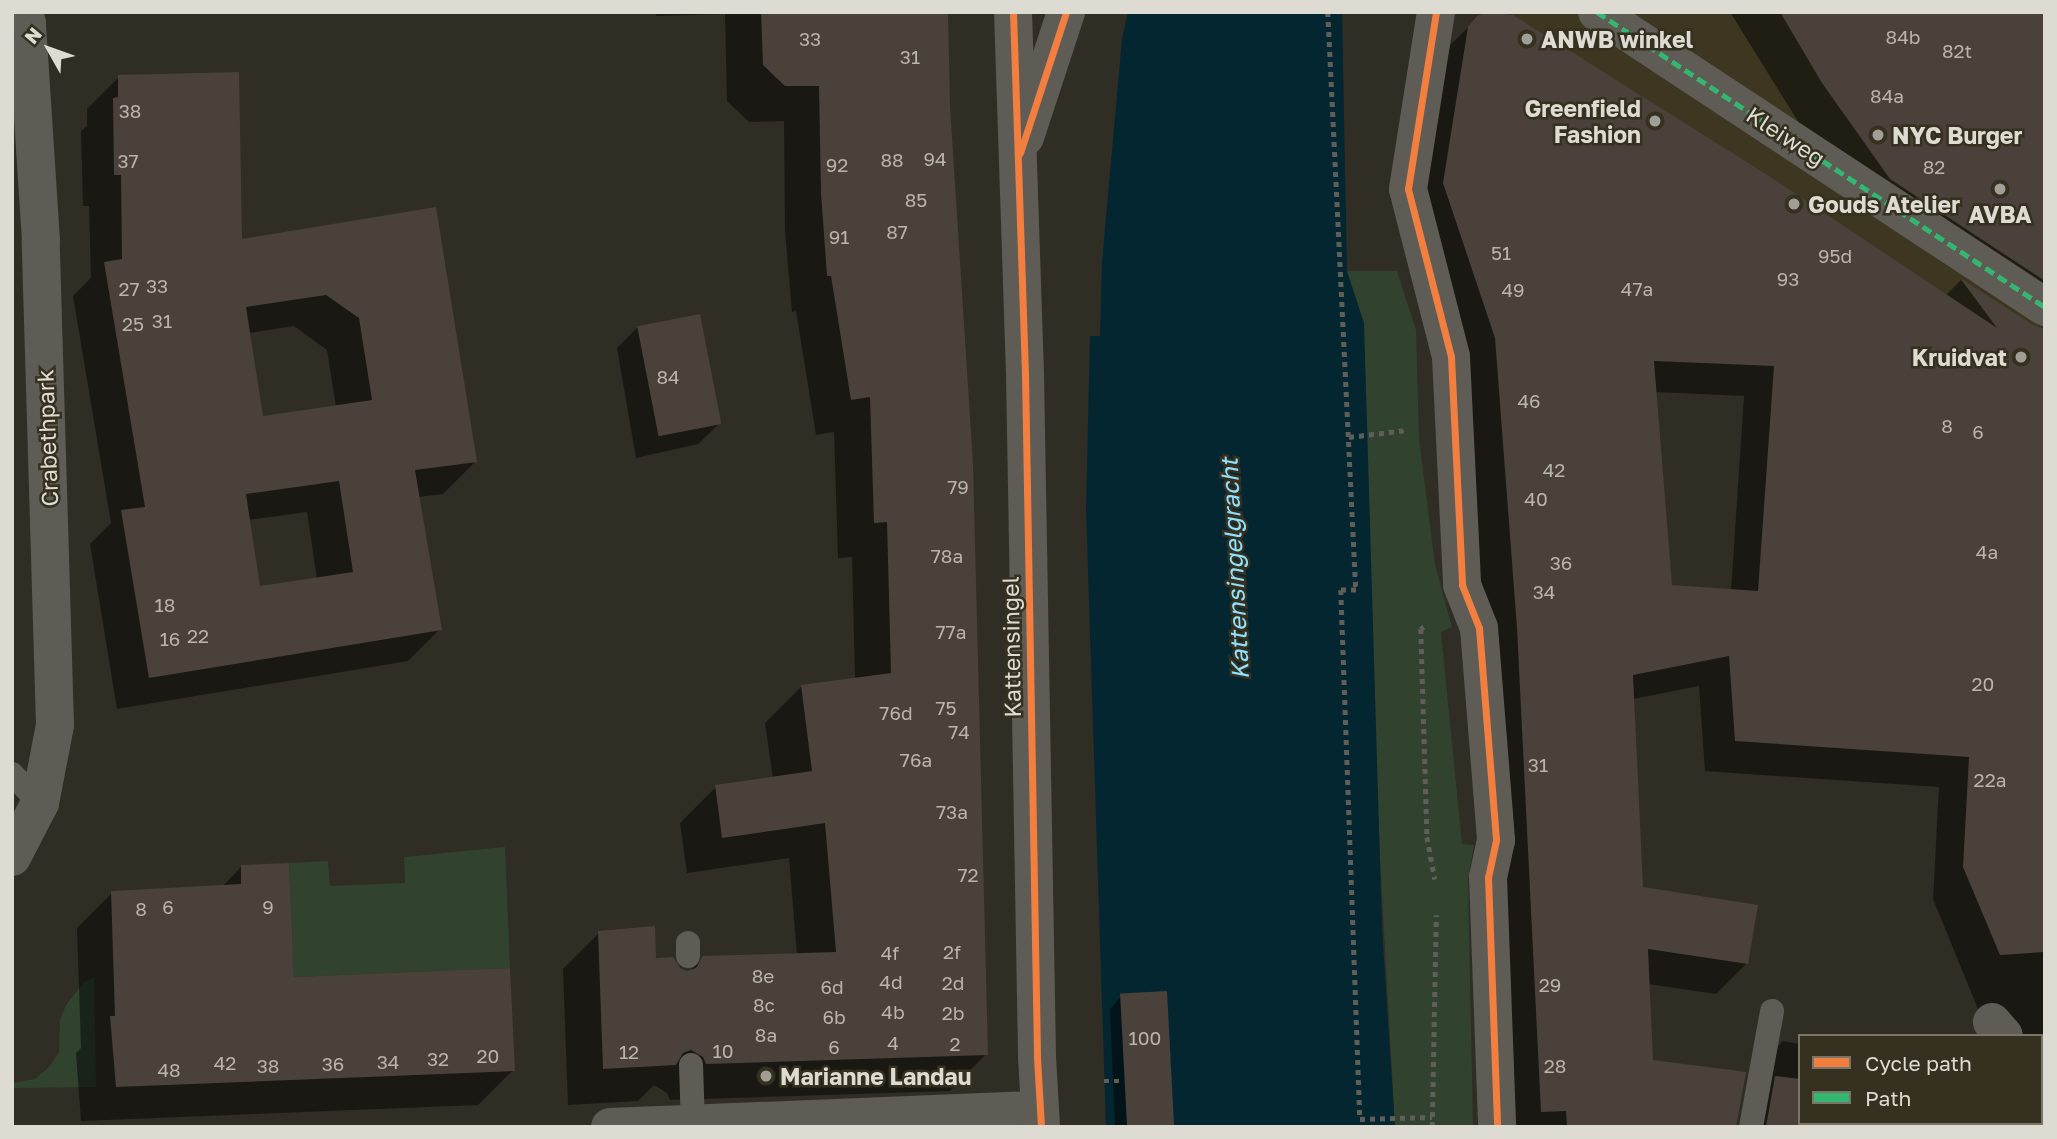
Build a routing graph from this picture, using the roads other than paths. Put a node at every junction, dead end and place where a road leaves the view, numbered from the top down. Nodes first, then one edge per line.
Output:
1 (23, 12) edge
2 (1013, 12) edge
3 (1066, 12) edge
4 (1436, 12) edge
5 (1597, 12) edge
6 (1016, 166) junction
7 (2045, 307) edge
8 (12, 774) edge
9 (40, 803) junction
10 (12, 857) edge
11 (1772, 1011) dead end
12 (691, 1065) dead end
13 (1040, 1118) edge
14 (917, 1121) edge
15 (693, 1124) junction
16 (731, 1125) edge
17 (610, 1127) edge
18 (1497, 1127) edge
19 (1751, 1127) edge

1 - 9 street, Crabethpark
2 - 6 street, Kattensingel
3 - 6 street, Kattensingel
4 - 18 street
5 - 7 street, Kleiweg
6 - 13 street, Kattensingel
8 - 9 lane
9 - 10 street, Crabethpark
11 - 19 lane
12 - 15 lane
13 - 14 street
14 - 16 street
15 - 16 street
15 - 17 street

